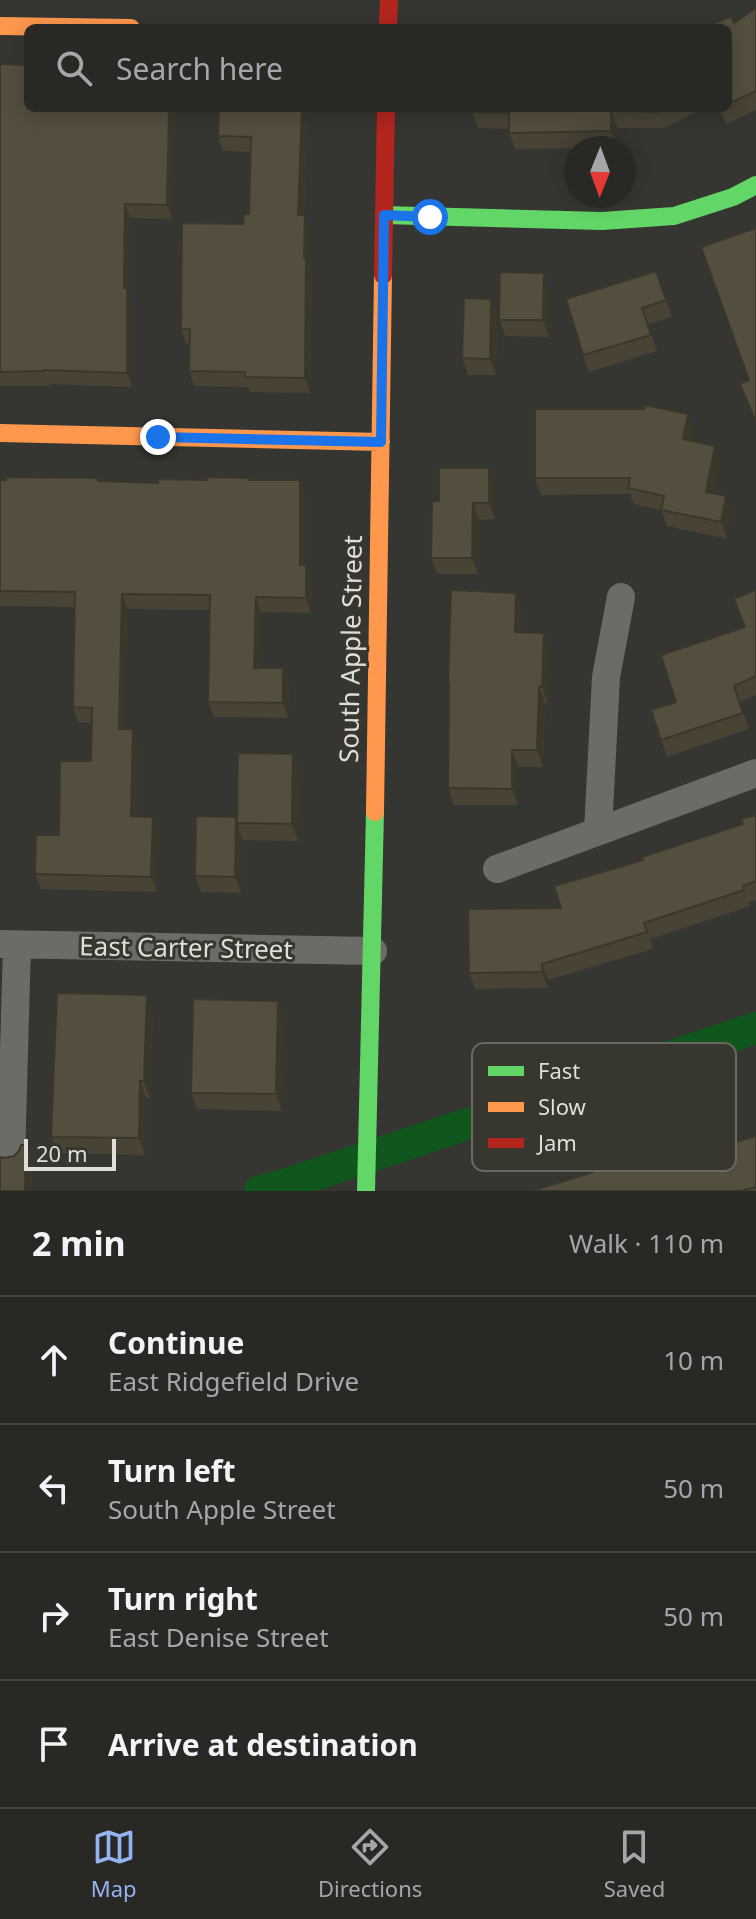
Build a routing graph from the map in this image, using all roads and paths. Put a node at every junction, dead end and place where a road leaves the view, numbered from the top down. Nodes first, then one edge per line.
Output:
1 (389, 0) edge
2 (388, 24) edge
3 (0, 26) edge
4 (24, 26) edge
5 (386, 112) edge
6 (756, 185) edge
7 (384, 215) junction
8 (0, 433) edge
9 (381, 442) junction
10 (621, 597) dead end
11 (756, 773) edge
12 (598, 831) junction
13 (497, 869) dead end
14 (8, 945) edge
15 (373, 951) junction
16 (11, 1158) edge
17 (366, 1191) edge

1 - 2 main road
3 - 4 main road
5 - 7 main road, South Apple Street
6 - 7 main road
7 - 9 main road, South Apple Street
8 - 9 main road
9 - 15 main road, South Apple Street
10 - 12 street
11 - 12 street
12 - 13 street
14 - 15 street, East Carter Street
14 - 16 street
15 - 17 main road, South Apple Street

